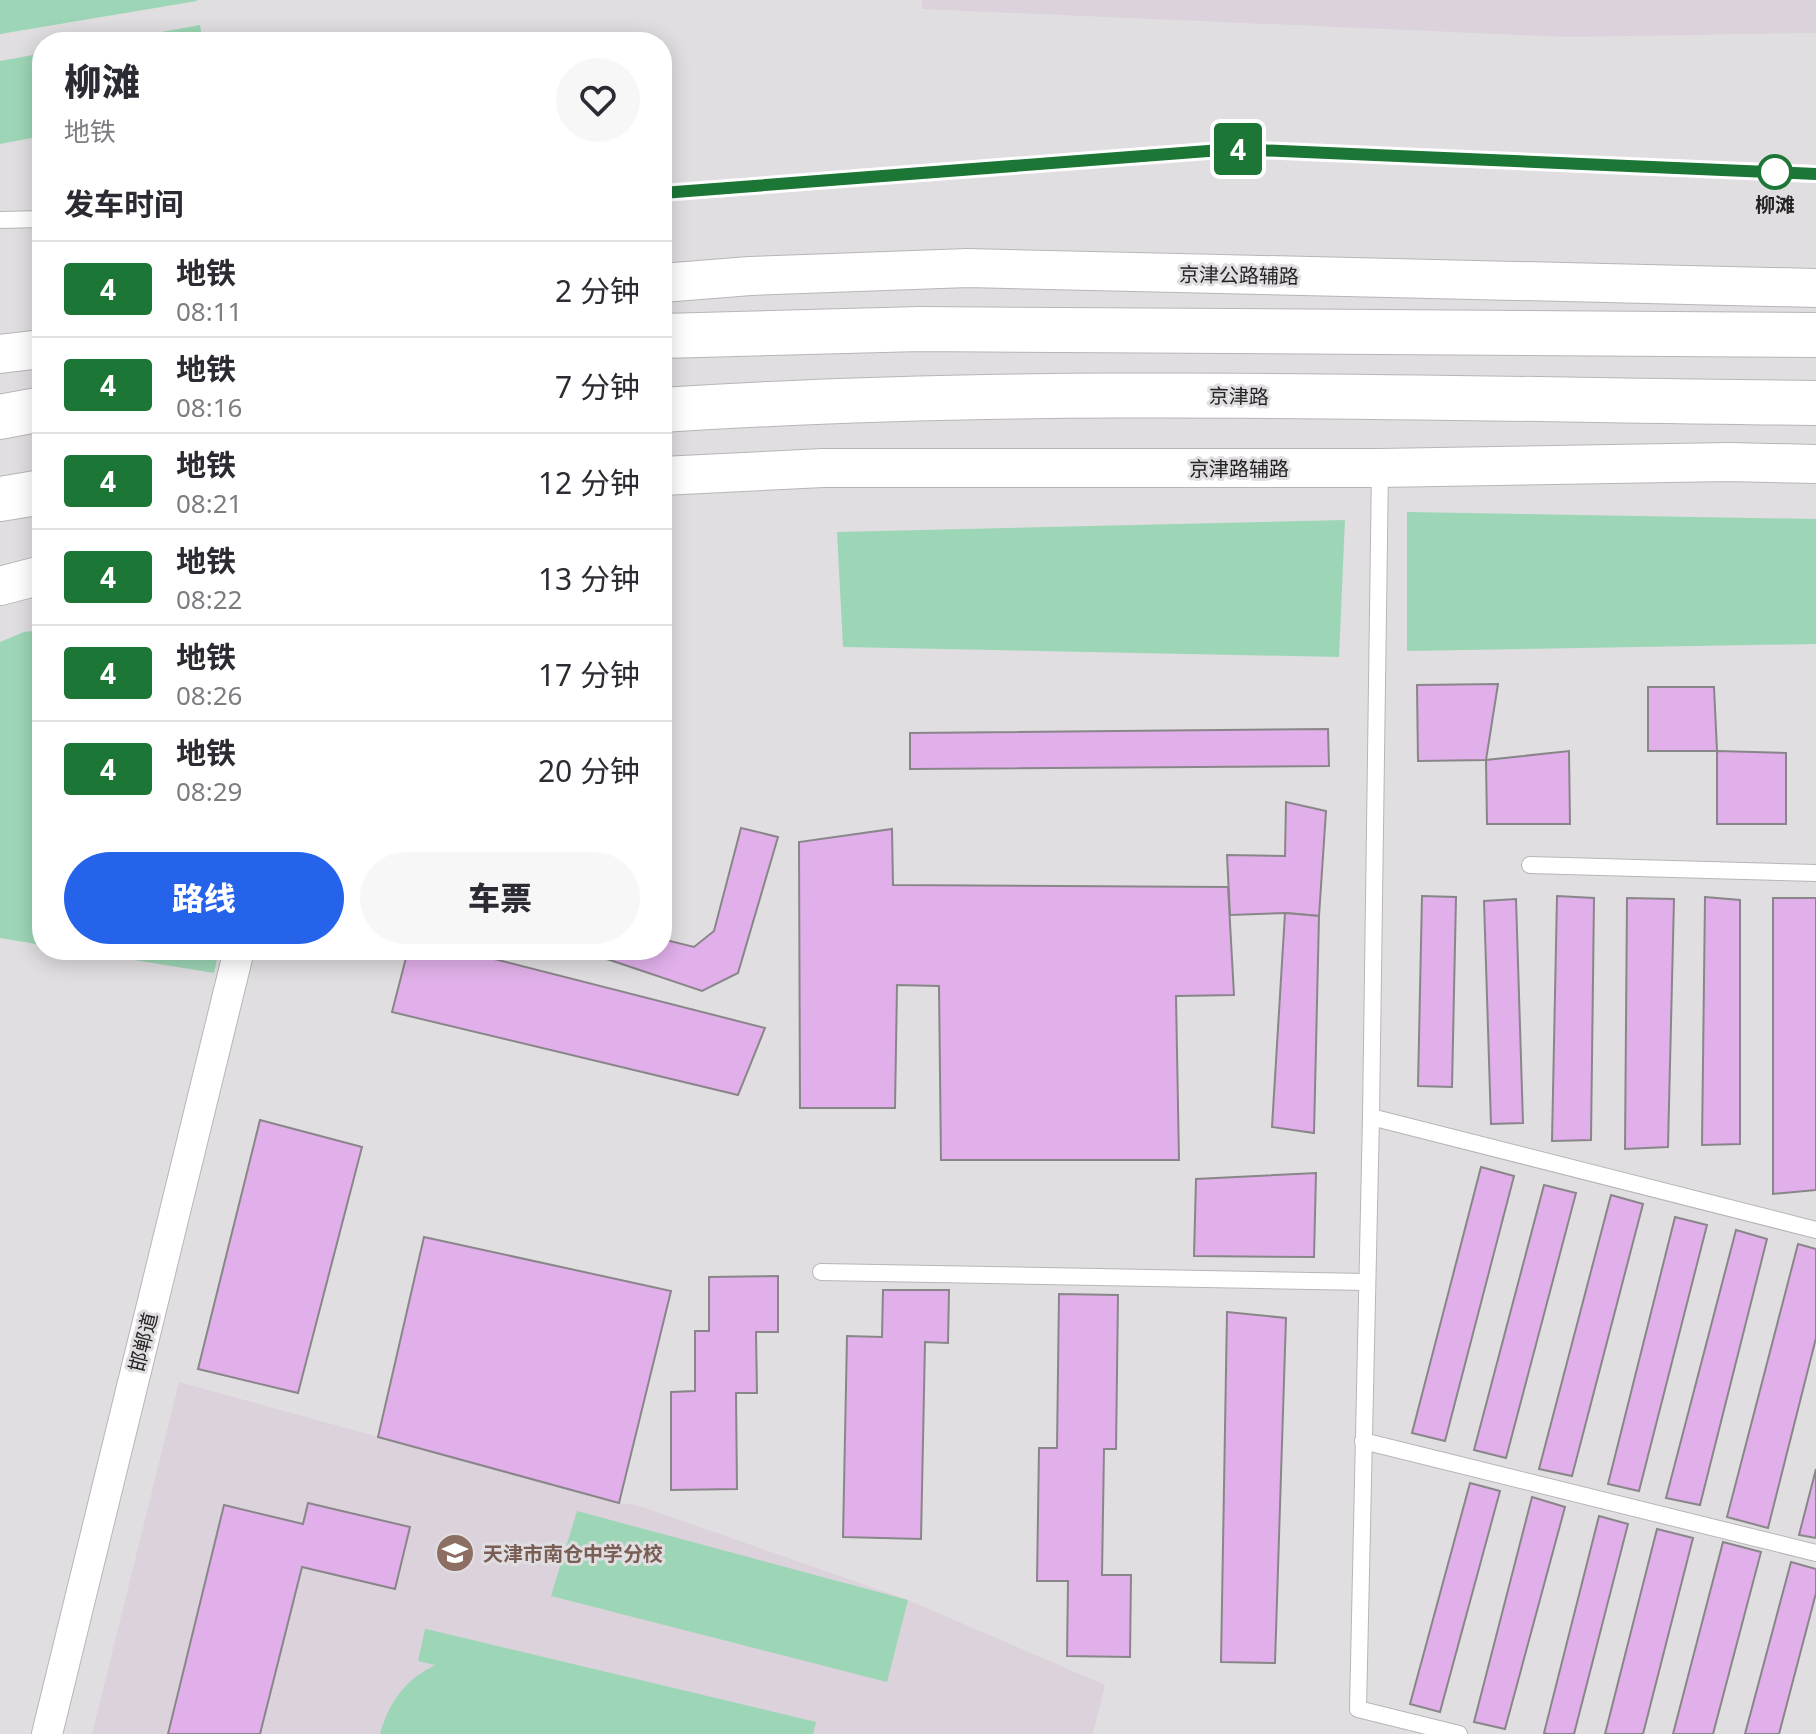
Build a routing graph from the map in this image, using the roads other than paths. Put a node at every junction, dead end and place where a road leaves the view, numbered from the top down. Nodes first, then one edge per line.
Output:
1 (32, 219) edge
2 (0, 220) edge
3 (672, 282) edge
4 (1816, 288) edge
5 (1816, 335) edge
6 (672, 336) edge
7 (32, 350) edge
8 (0, 354) edge
9 (1816, 403) edge
10 (672, 409) edge
11 (32, 411) edge
12 (0, 417) edge
13 (1816, 464) edge
14 (1380, 468) junction
15 (672, 476) edge
16 (32, 494) edge
17 (0, 499) edge
18 (32, 578) edge
19 (0, 586) edge
20 (1530, 865) dead end
21 (1816, 873) edge
22 (237, 960) edge
23 (1371, 1117) junction
24 (1816, 1230) edge
25 (821, 1272) dead end
26 (1367, 1282) junction
27 (1363, 1441) junction
28 (1816, 1553) edge
29 (47, 1734) edge
30 (1459, 1734) edge

1 - 2 lane
3 - 4 street, 京津公路辅路
5 - 6 main road
7 - 8 street
9 - 10 main road, 京津路
11 - 12 main road
13 - 14 street, 京津路辅路
14 - 15 street, 京津路辅路
14 - 23 lane
16 - 17 main road
18 - 19 street
20 - 21 lane
22 - 29 street, 邯郸道
23 - 24 lane
23 - 26 lane
25 - 26 lane
26 - 27 lane
27 - 28 lane
27 - 30 lane

